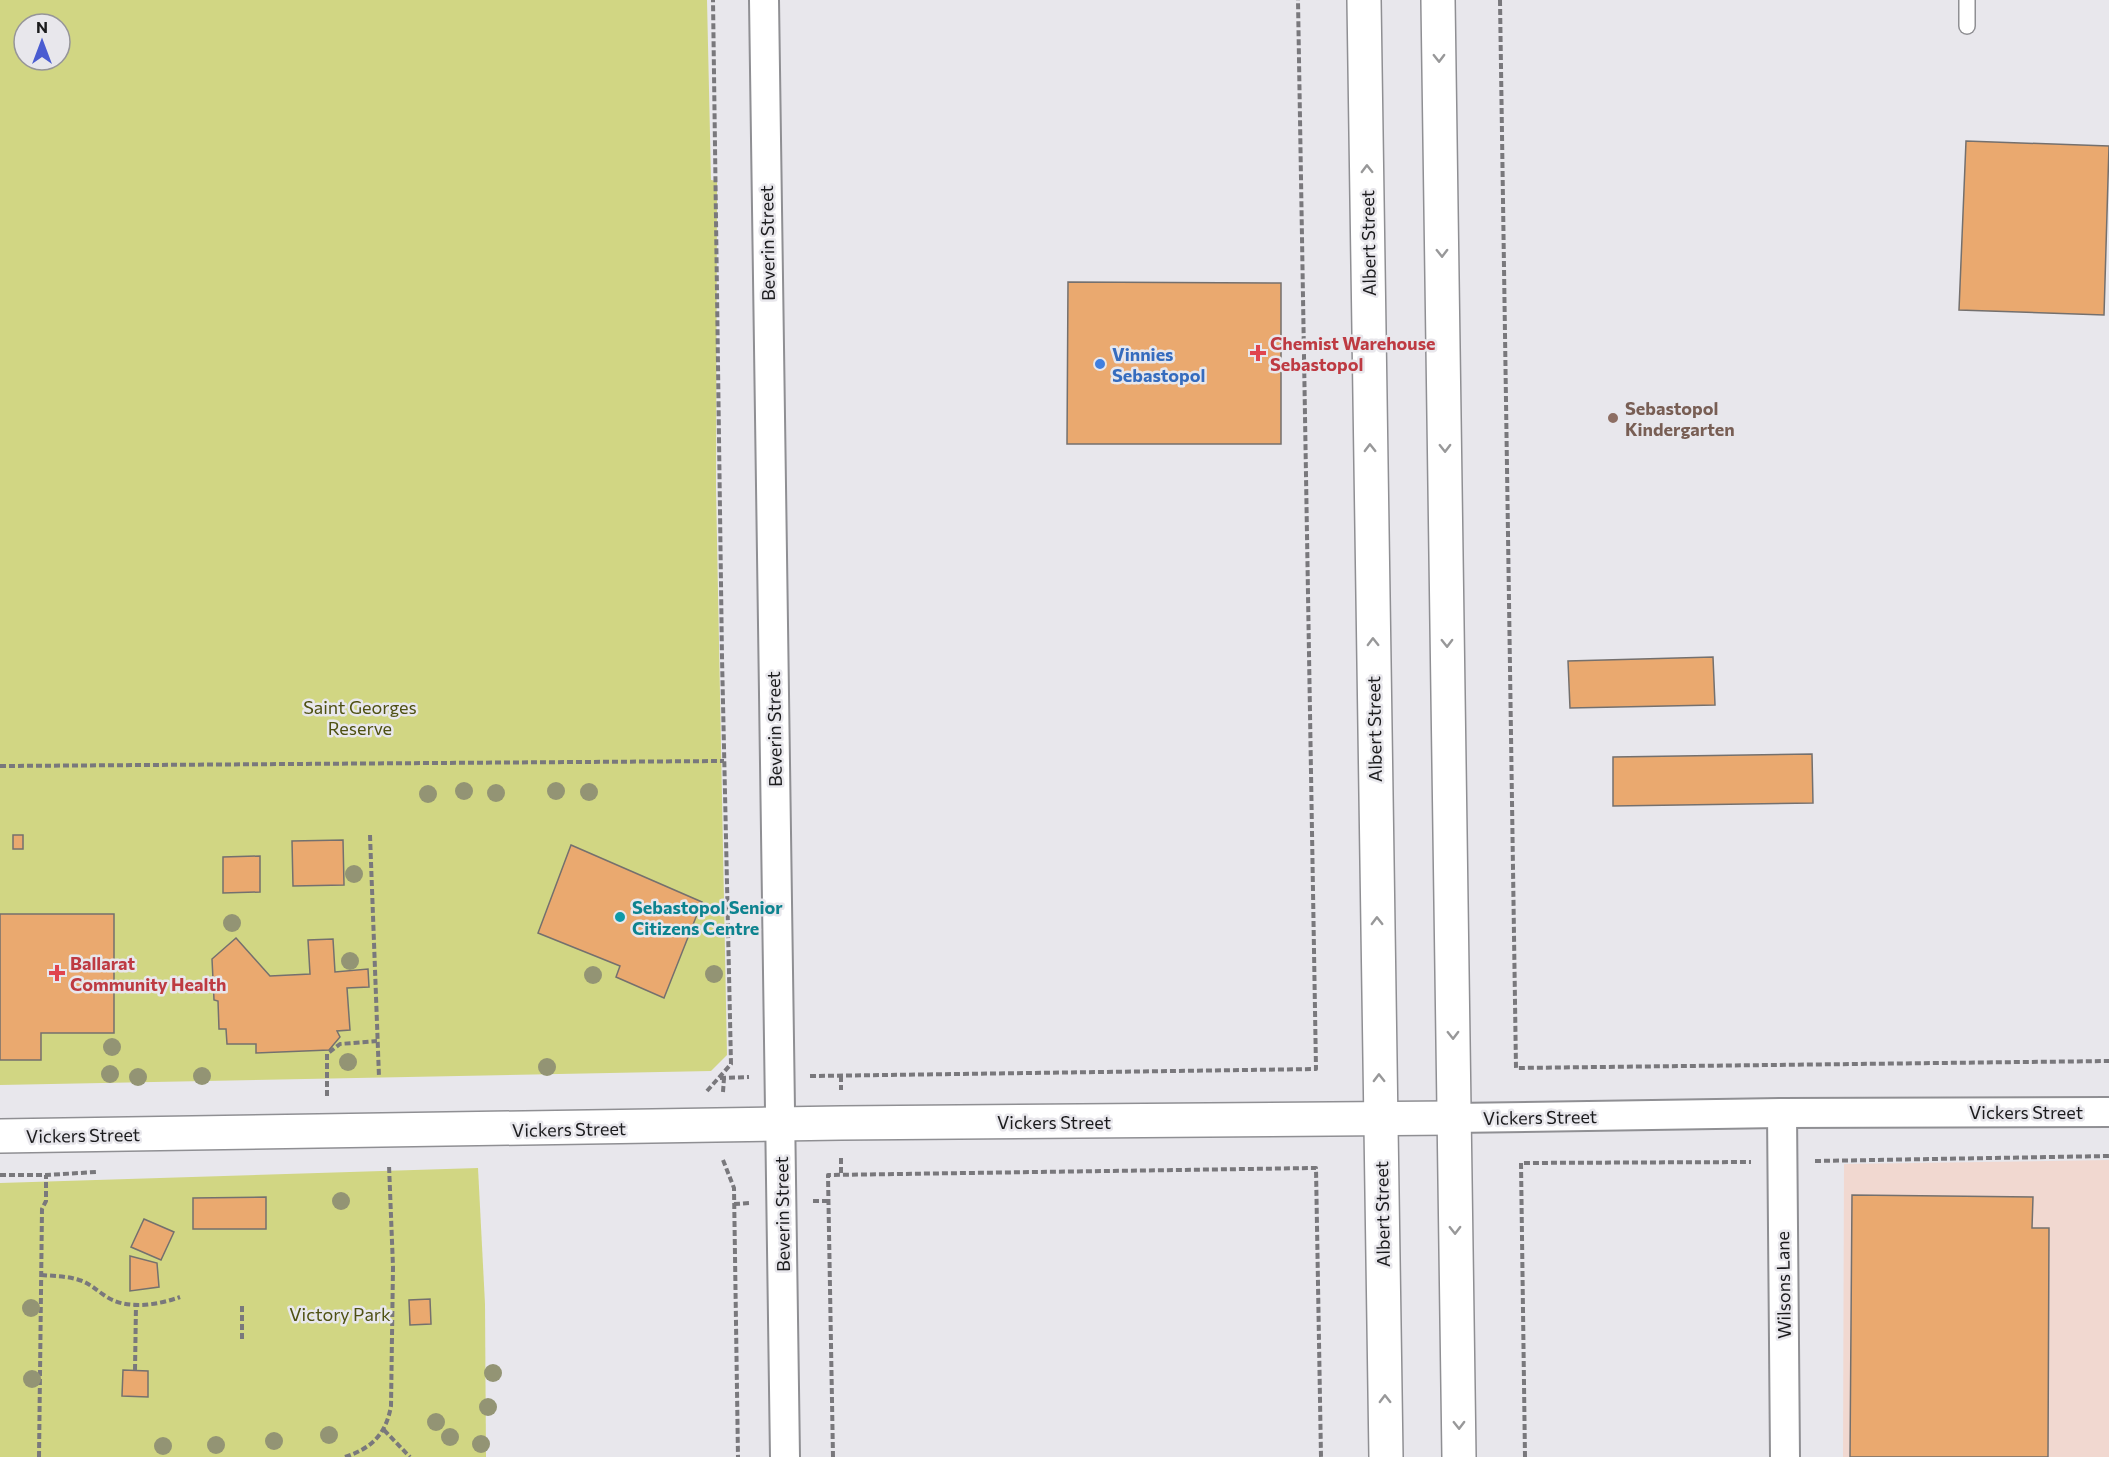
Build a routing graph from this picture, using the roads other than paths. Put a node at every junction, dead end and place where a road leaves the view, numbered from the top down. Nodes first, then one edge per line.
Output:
1 (764, 0) edge
2 (1364, 0) edge
3 (1438, 0) edge
4 (1967, 0) edge
5 (1967, 26) dead end
6 (2109, 1112) edge
7 (1782, 1113) junction
8 (1453, 1118) junction
9 (1380, 1119) junction
10 (780, 1126) junction
11 (0, 1136) edge
12 (785, 1457) edge
13 (1386, 1457) edge
14 (1459, 1457) edge
15 (1785, 1457) edge

1 - 10 street, Beverin Street
9 -> 2 main road, Albert Street
3 -> 8 main road
4 - 5 lane
6 - 7 street, Vickers Street
7 - 8 street, Vickers Street
7 - 15 street, Wilsons Lane
8 - 9 main road, Vickers Street
8 -> 14 main road
9 - 10 main road, Vickers Street
13 -> 9 main road, Albert Street
10 - 11 main road, Vickers Street
10 - 12 street, Beverin Street

